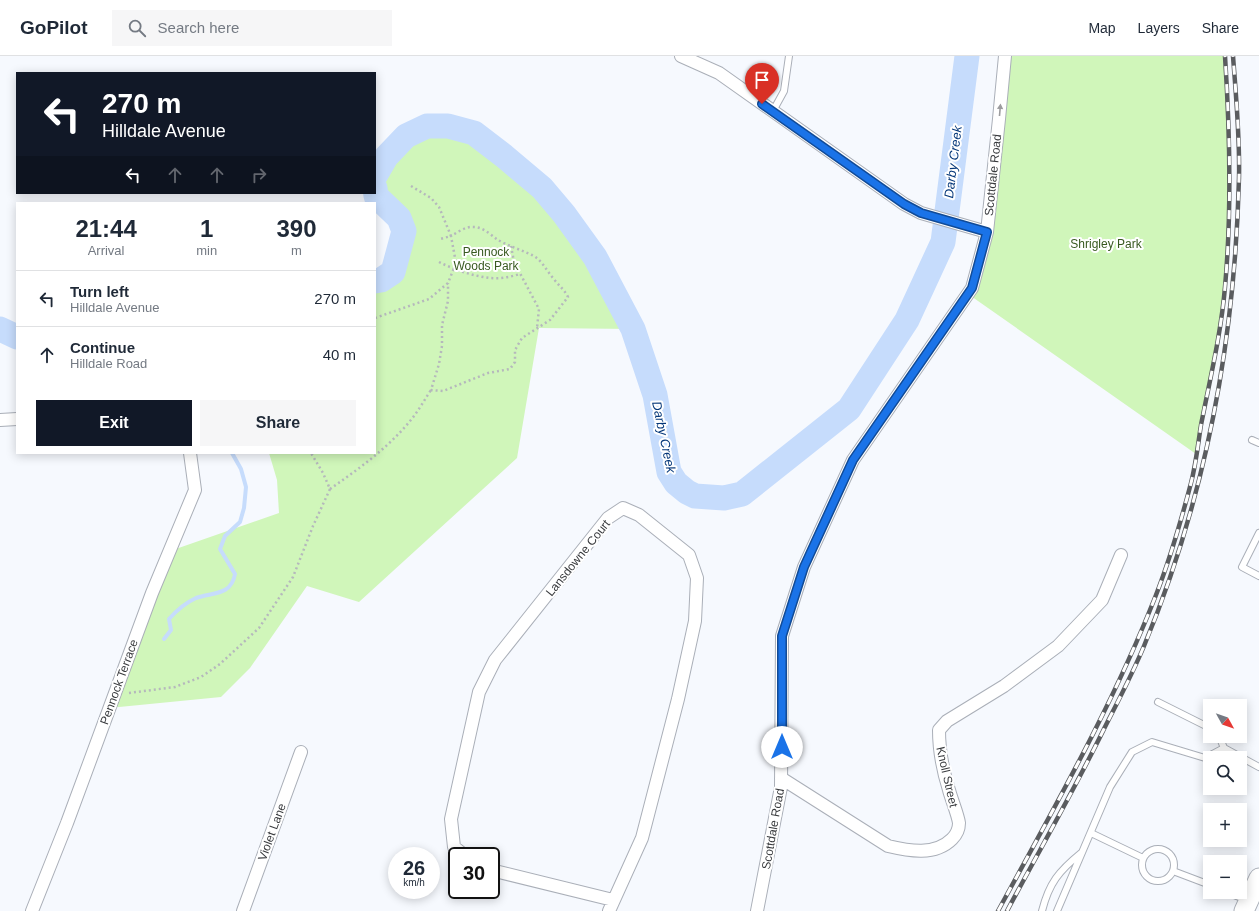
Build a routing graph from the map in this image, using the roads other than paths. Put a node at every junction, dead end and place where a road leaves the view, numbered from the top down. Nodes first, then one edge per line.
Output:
1 (681, 56) edge
2 (788, 56) edge
3 (1005, 56) edge
4 (773, 111) junction
5 (981, 231) junction
6 (16, 419) edge
7 (0, 420) edge
8 (1252, 440) dead end
9 (1259, 443) edge
10 (190, 454) edge
11 (1259, 533) edge
12 (1121, 555) dead end
13 (1259, 576) edge
14 (1158, 702) dead end
15 (1203, 724) edge
16 (1222, 743) edge
17 (1224, 748) junction
18 (301, 752) dead end
19 (1259, 767) edge
20 (781, 778) junction
21 (1090, 833) junction
22 (454, 847) edge
23 (1082, 852) junction
24 (1143, 858) junction
25 (1173, 870) junction
26 (500, 873) edge
27 (1203, 882) edge
28 (611, 906) edge
29 (32, 911) edge
30 (243, 911) edge
31 (757, 911) edge
32 (1042, 911) edge
33 (1057, 911) edge

1 - 4 street
2 - 4 lane
5 -> 3 street, Scottdale Road
4 - 5 street
5 - 20 street, Scottdale Road
6 - 7 street
8 - 9 lane
10 - 29 street, Pennock Terrace
11 - 13 lane
12 - 20 street, Knoll Street
14 - 15 lane
16 - 17 lane
17 - 19 lane
17 - 21 lane
18 - 30 street, Violet Lane
20 - 31 street, Scottdale Road
21 - 23 lane
21 - 24 lane
22 - 28 street, Lansdowne Court
23 - 32 lane
23 - 33 lane
24 - 25 lane
24 - 25 lane
25 - 27 lane
26 - 28 street, Lansdowne Court

